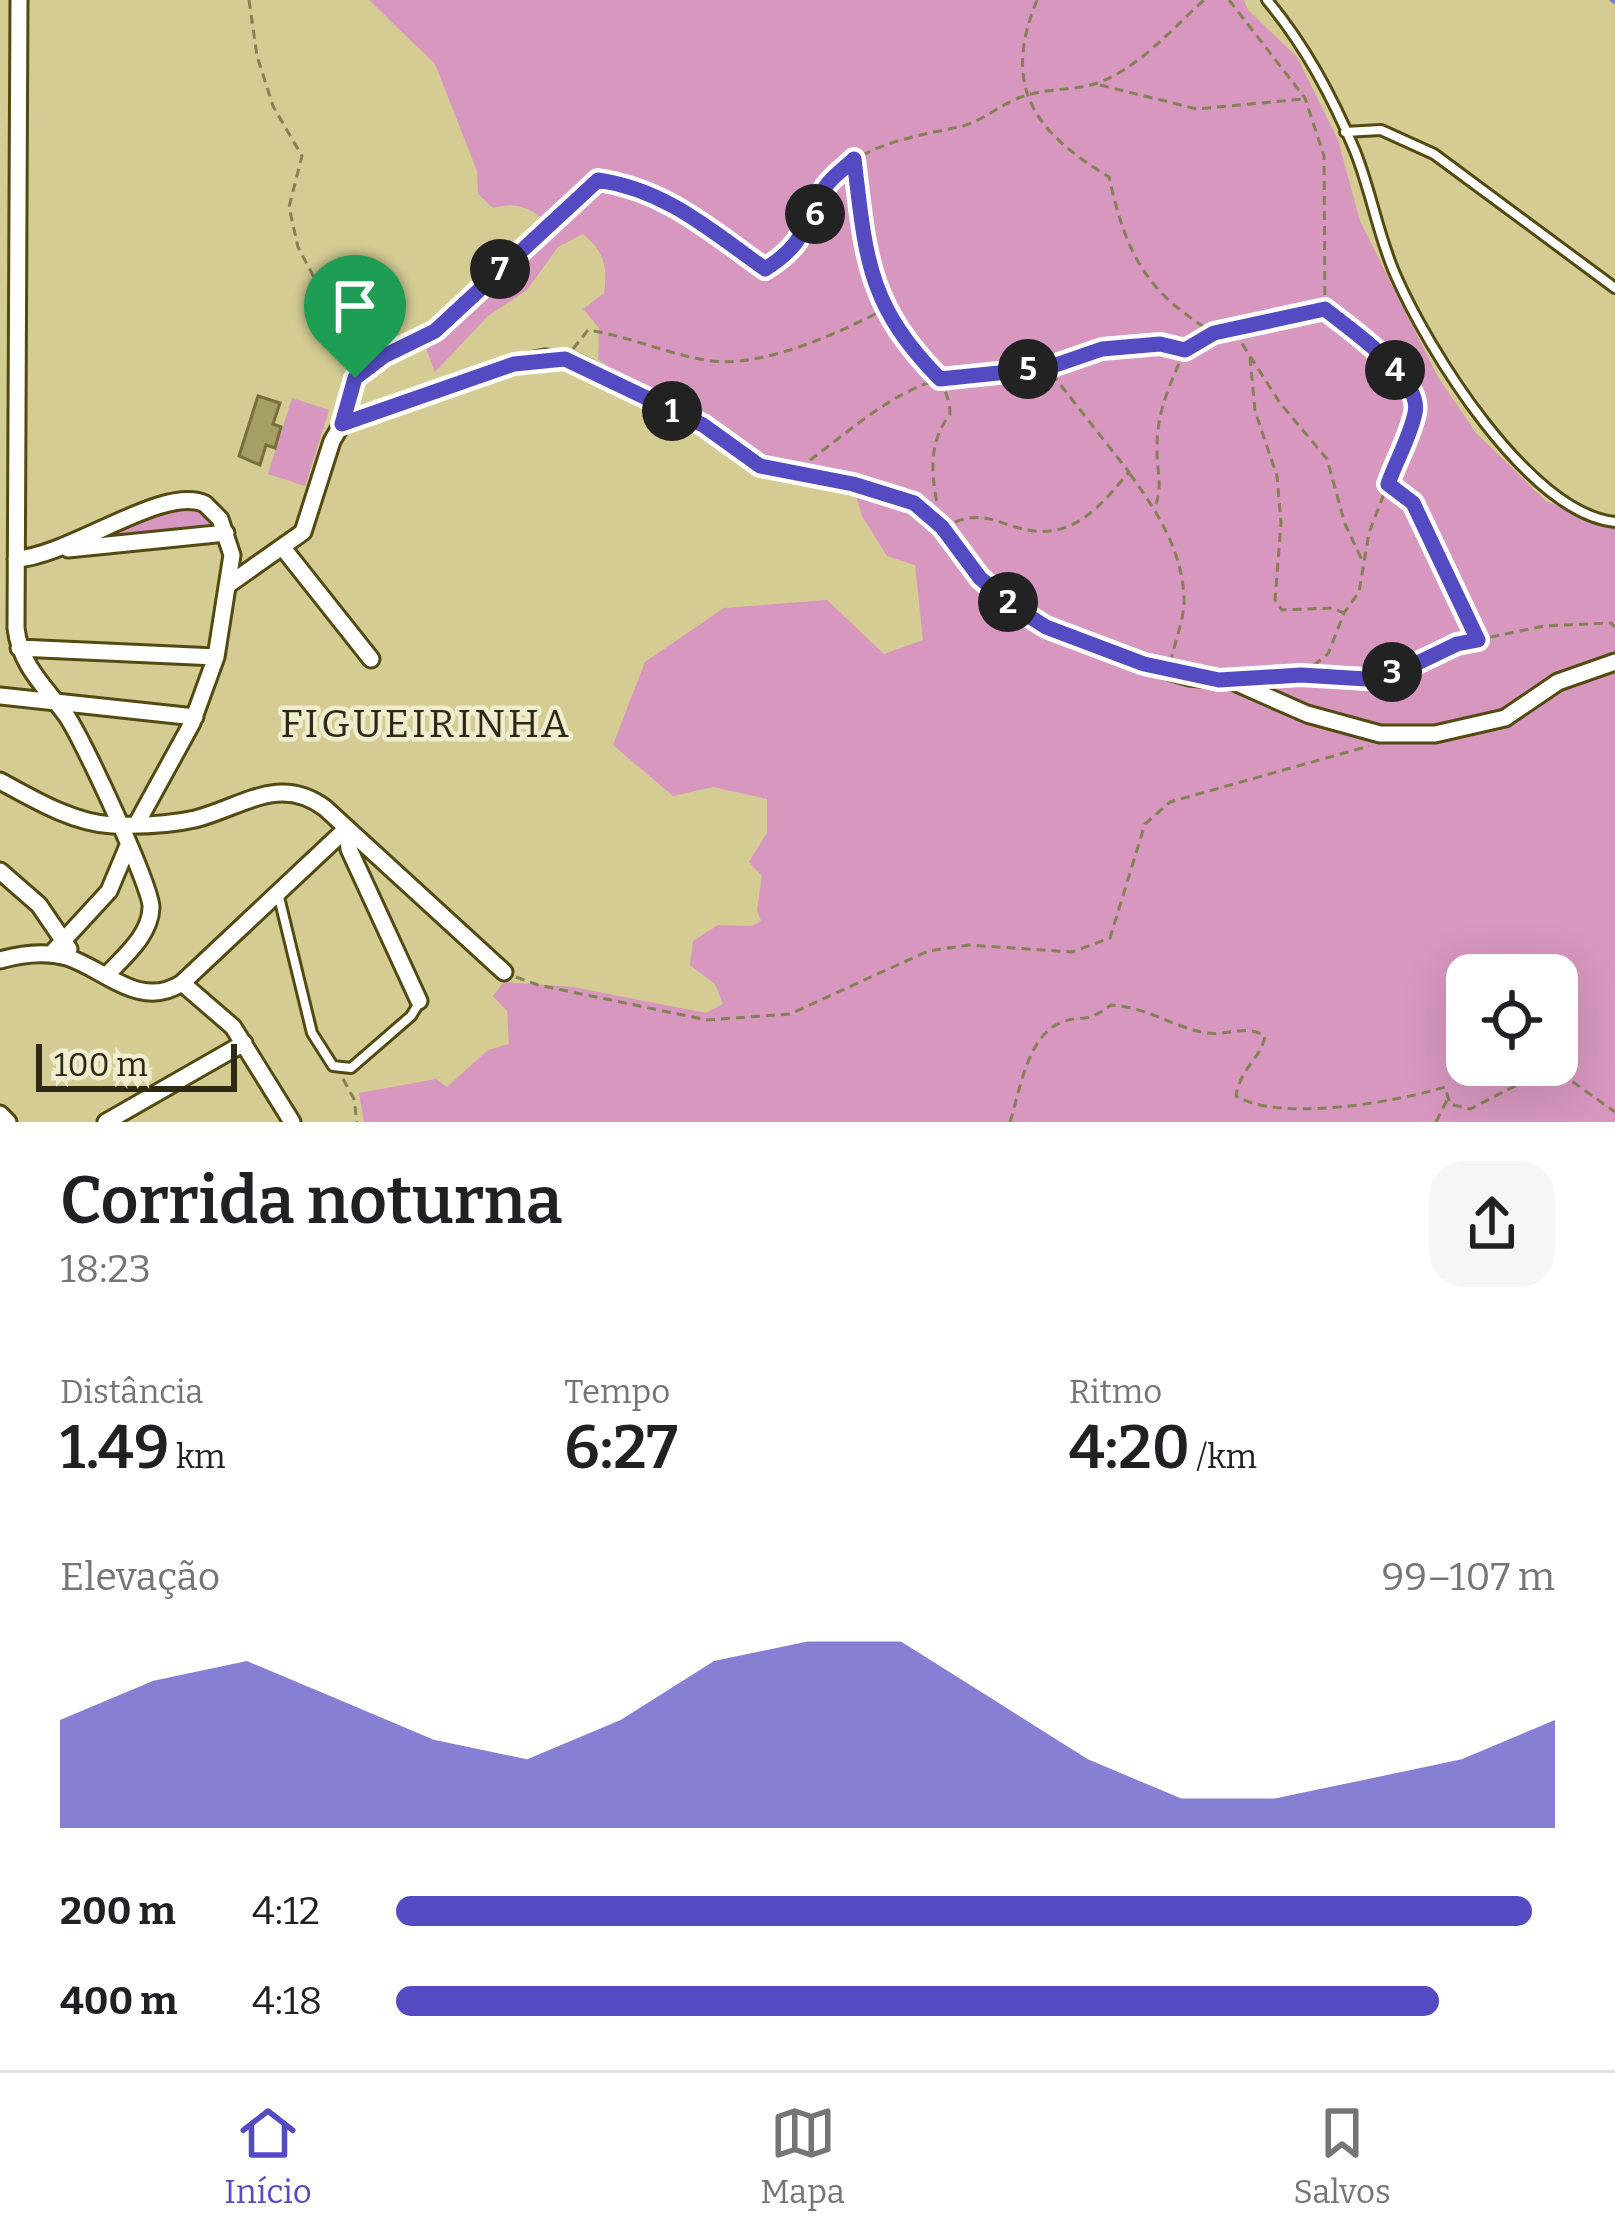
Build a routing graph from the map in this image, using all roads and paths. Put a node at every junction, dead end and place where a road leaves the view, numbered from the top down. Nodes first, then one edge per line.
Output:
1 (19, 0) edge
2 (249, 0) edge
3 (1037, 0) edge
4 (1204, 0) edge
5 (1229, 0) edge
6 (1268, 0) edge
7 (1097, 84) junction
8 (1023, 95) junction
9 (1305, 98) junction
10 (1345, 132) junction
11 (854, 159) junction
12 (1615, 288) edge
13 (884, 309) junction
14 (1325, 309) junction
15 (1233, 330) junction
16 (1214, 333) junction
17 (1185, 350) junction
18 (1250, 357) junction
19 (565, 359) junction
20 (1047, 368) junction
21 (355, 378) junction
22 (940, 379) junction
23 (342, 424) junction
24 (1129, 472) junction
25 (789, 475) junction
26 (1388, 484) junction
27 (16, 503) junction
28 (1155, 507) junction
29 (0, 513) edge
30 (1615, 522) edge
31 (938, 524) junction
32 (226, 533) junction
33 (283, 548) junction
34 (65, 549) junction
35 (16, 559) junction
36 (1364, 564) junction
37 (228, 585) junction
38 (1344, 613) junction
39 (1615, 627) edge
40 (1478, 640) junction
41 (20, 648) junction
42 (216, 657) junction
43 (370, 659) dead end
44 (1615, 662) edge
45 (1168, 671) junction
46 (1301, 675) junction
47 (1232, 680) junction
48 (0, 696) edge
49 (54, 702) junction
50 (195, 717) junction
51 (1402, 737) junction
52 (0, 781) edge
53 (118, 825) junction
54 (136, 825) junction
55 (347, 828) junction
56 (127, 848) junction
57 (0, 872) edge
58 (278, 892) junction
59 (67, 942) junction
60 (51, 955) junction
61 (0, 960) edge
62 (74, 960) junction
63 (504, 972) joint
64 (106, 976) junction
65 (182, 983) junction
66 (419, 1001) joint
67 (244, 1043) junction
68 (333, 1066) junction
69 (1448, 1098) junction
70 (1615, 1112) edge
71 (0, 1114) edge
72 (1361, 1114) dead end
73 (1344, 1116) dead end
74 (1327, 1117) dead end
75 (1310, 1118) dead end
76 (8, 1122) edge
77 (106, 1122) edge
78 (292, 1122) edge
79 (357, 1122) edge
80 (1010, 1122) edge
81 (1436, 1122) edge

1 - 27 street
2 - 21 path
3 - 8 path
4 - 7 path
5 - 9 path
6 - 10 lane
7 - 8 path
7 - 9 path
8 - 11 path
8 - 16 path
9 - 14 path
10 - 12 lane
10 - 30 lane
11 - 13 path
11 - 21 path
13 - 19 path
13 - 22 path
14 - 15 path
14 - 26 path
15 - 16 path
15 - 18 path
16 - 17 path
17 - 20 path
17 - 28 path
18 - 36 path
18 - 38 path
19 - 23 street
19 - 25 street
20 - 22 path
20 - 24 path
21 - 23 path
22 - 25 path
22 - 31 path
23 - 33 street
24 - 28 path
24 - 31 path
25 - 31 street
26 - 36 path
26 - 40 path
27 - 29 street
27 - 35 street
28 - 45 path
31 - 45 street
32 - 34 street
32 - 34 street
32 - 37 street
33 - 37 street
33 - 43 street
34 - 35 street
35 - 41 street
36 - 38 path
37 - 42 street
38 - 46 path
39 - 40 path
40 - 46 path
41 - 42 street
41 - 49 street
42 - 50 street
44 - 51 street
45 - 47 street
46 - 47 path
47 - 51 street
48 - 49 street
49 - 50 street
49 - 53 street
50 - 54 street
51 - 63 path
52 - 53 street
53 - 54 street
53 - 56 street
54 - 55 street
55 - 58 street
55 - 63 street
55 - 66 street
56 - 59 street
56 - 64 street
57 - 59 street
58 - 65 street
58 - 68 lane
59 - 60 street
59 - 62 street
60 - 61 street
60 - 62 street
62 - 64 street
64 - 65 street
65 - 67 street
66 - 68 lane
67 - 77 street
67 - 78 street
68 - 79 path
69 - 70 path
69 - 72 path
69 - 81 path
71 - 76 street
73 - 74 path
75 - 80 path

